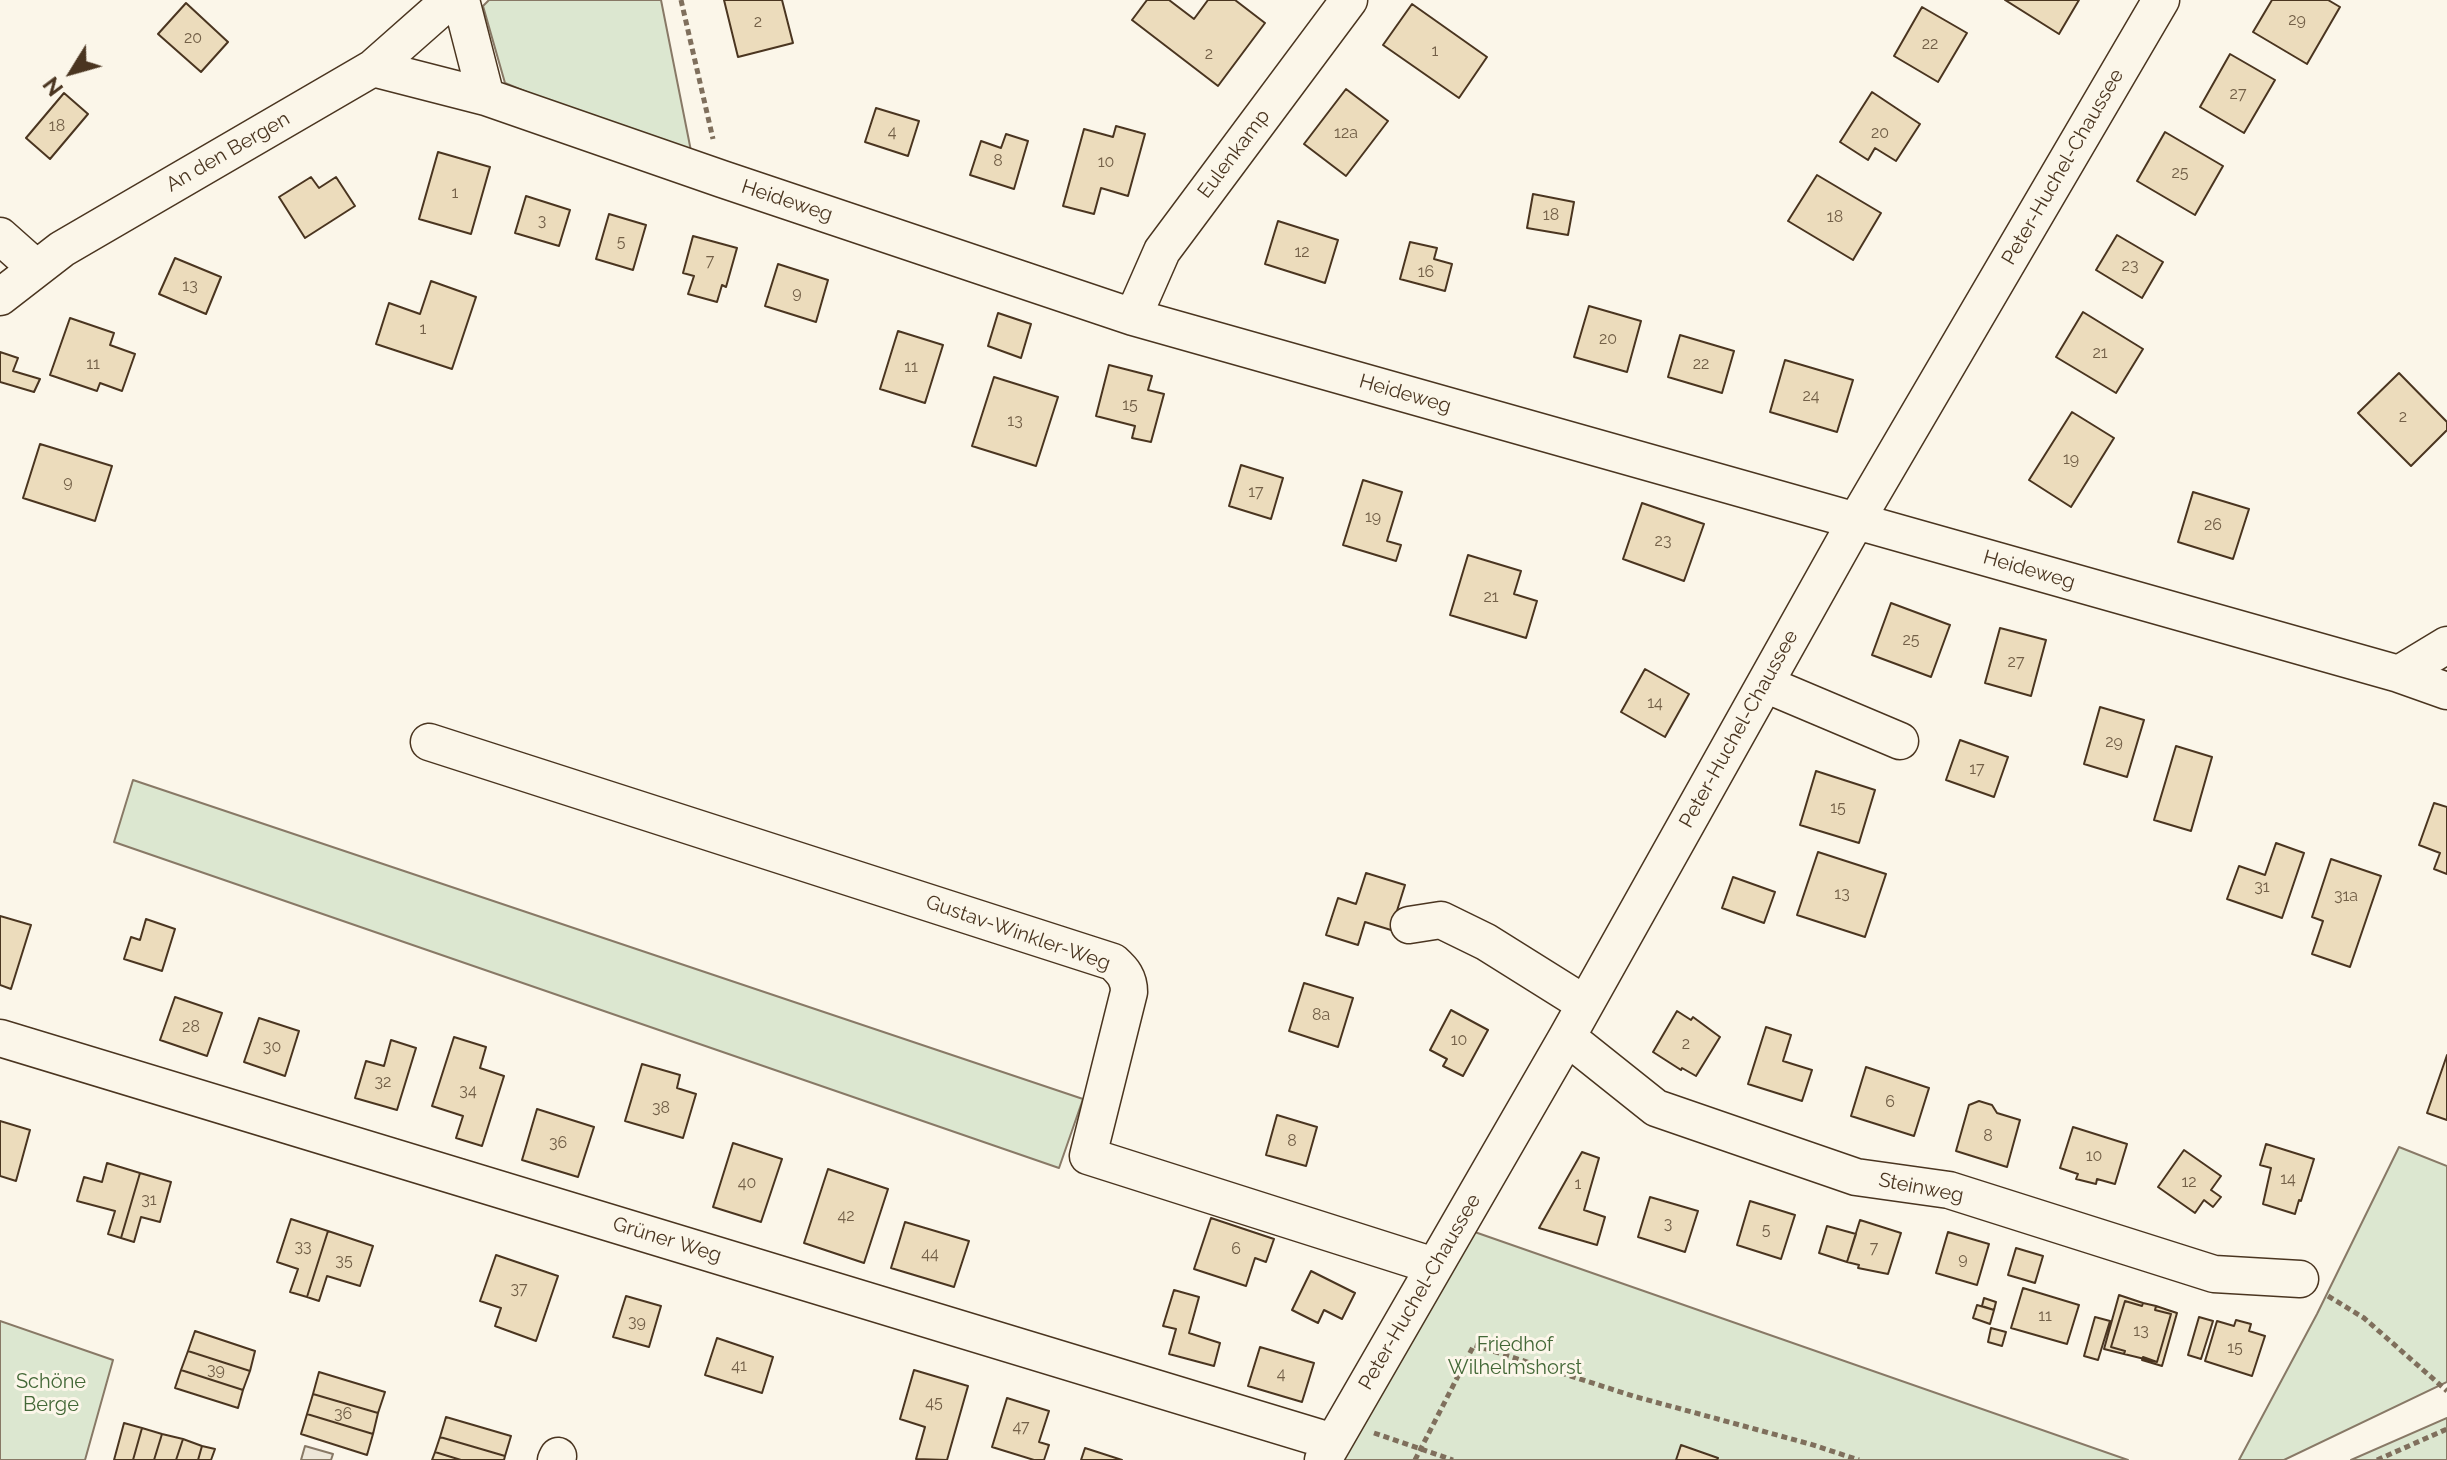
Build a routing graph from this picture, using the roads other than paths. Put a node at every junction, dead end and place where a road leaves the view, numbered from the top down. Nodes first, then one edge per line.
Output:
1 (450, 0) edge
2 (461, 0) edge
3 (1349, 0) edge
4 (2161, 0) edge
5 (373, 68) junction
6 (486, 97) junction
7 (0, 236) edge
8 (36, 268) junction
9 (0, 297) edge
10 (1133, 317) junction
11 (1856, 521) junction
12 (2447, 645) edge
13 (2399, 674) junction
14 (1765, 684) junction
15 (2447, 691) edge
16 (1900, 741) dead end
17 (429, 742) dead end
18 (1409, 925) dead end
19 (1585, 1004) junction
20 (1567, 1037) junction
21 (0, 1038) edge
22 (1434, 1266) junction
23 (2300, 1279) road end
24 (1334, 1442) edge

1 - 5 street, An den Bergen
2 - 6 street
3 - 10 street, Eulenkamp
4 - 11 street, Peter-Huchel-Chaussee
5 - 6 street, Heideweg
5 - 8 street, An den Bergen
6 - 10 street, Heideweg
7 - 8 street
8 - 9 street, An den Bergen
10 - 11 street, Heideweg
11 - 13 street, Heideweg
11 - 14 street, Peter-Huchel-Chaussee
12 - 13 street
13 - 15 street, Heideweg
14 - 16 street
14 - 19 street, Peter-Huchel-Chaussee
17 - 22 street, Gustav-Winkler-Weg
18 - 19 street
19 - 20 street, Peter-Huchel-Chaussee
20 - 22 street, Peter-Huchel-Chaussee
20 - 23 street, Steinweg
21 - 24 street, Grüner Weg
22 - 24 street, Peter-Huchel-Chaussee

